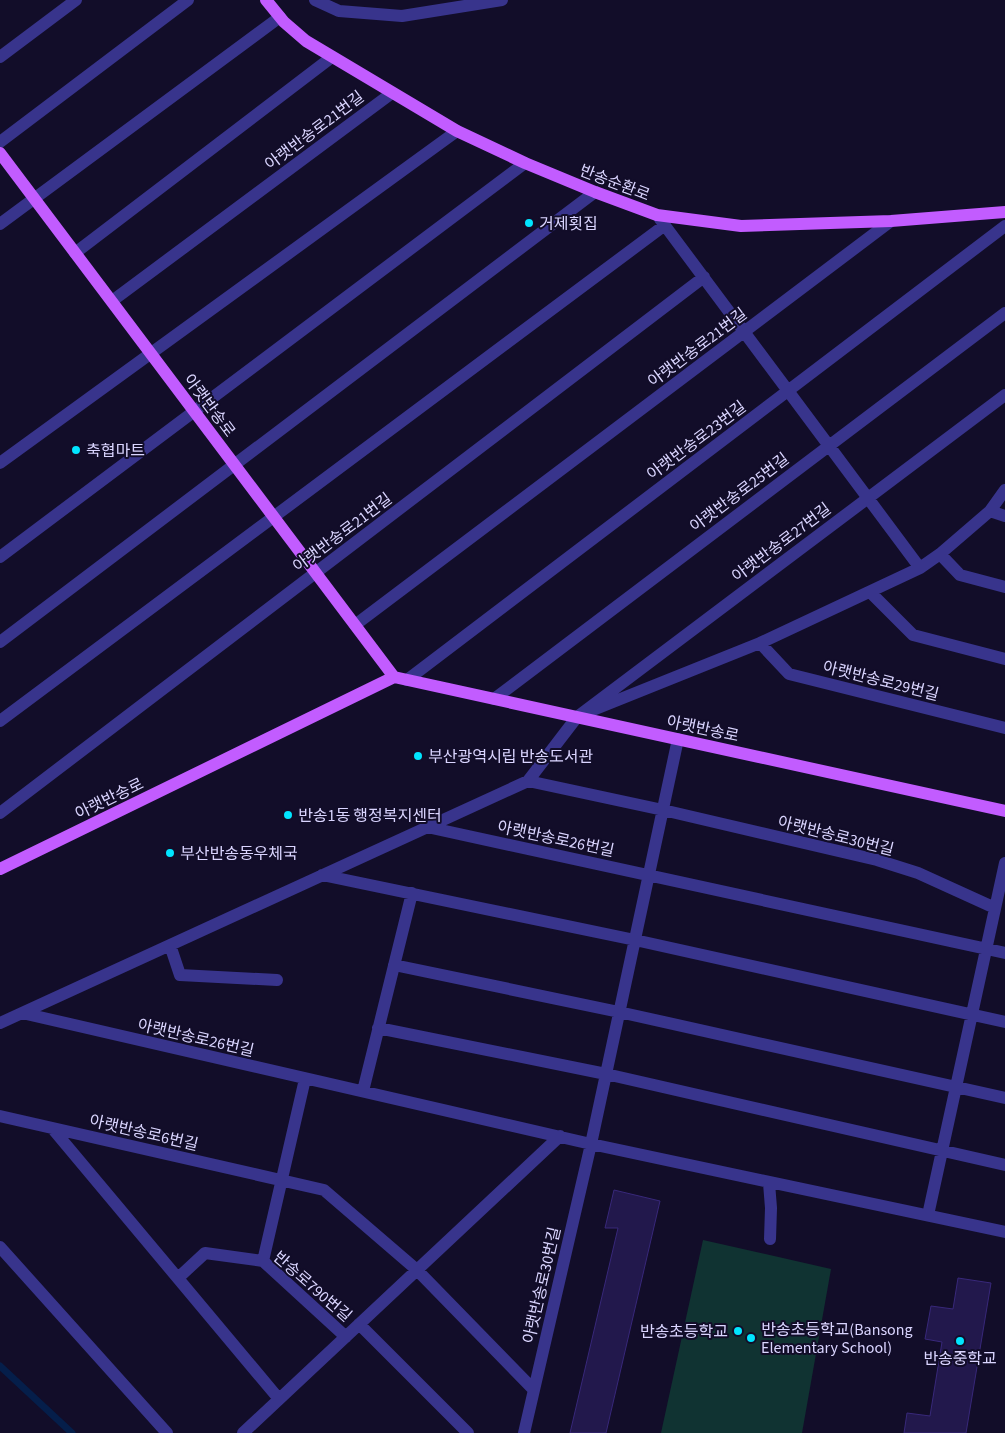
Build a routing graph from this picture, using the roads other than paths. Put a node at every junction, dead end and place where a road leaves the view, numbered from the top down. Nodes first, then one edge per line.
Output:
1 (76, 0) edge
2 (188, 0) edge
3 (266, 0) edge
4 (315, 0) edge
5 (502, 0) edge
6 (280, 17) junction
7 (0, 57) edge
8 (332, 57) junction
9 (392, 92) junction
10 (456, 131) junction
11 (0, 142) edge
12 (0, 153) edge
13 (525, 164) junction
14 (595, 192) junction
15 (34, 198) junction
16 (1005, 212) edge
17 (657, 214) junction
18 (891, 221) junction
19 (0, 224) edge
20 (665, 225) junction
21 (1005, 226) edge
22 (75, 253) junction
23 (704, 277) junction
24 (112, 301) junction
25 (1005, 313) edge
26 (744, 331) junction
27 (151, 354) junction
28 (788, 390) junction
29 (1005, 395) edge
30 (194, 411) junction
31 (829, 445) junction
32 (0, 463) edge
33 (234, 464) junction
34 (1005, 490) edge
35 (868, 497) junction
36 (990, 511) junction
37 (1005, 516) edge
38 (274, 517) junction
39 (940, 554) junction
40 (0, 556) edge
41 (920, 568) junction
42 (315, 572) junction
43 (1005, 588) edge
44 (870, 592) junction
45 (355, 625) junction
46 (0, 642) edge
47 (760, 643) junction
48 (1005, 658) edge
49 (400, 678) junction
50 (494, 699) junction
51 (577, 717) junction
52 (0, 721) edge
53 (1005, 728) edge
54 (678, 739) junction
55 (528, 781) junction
56 (663, 810) junction
57 (1005, 811) edge
58 (0, 813) edge
59 (427, 827) junction
60 (1005, 863) edge
61 (0, 869) edge
62 (649, 874) junction
63 (322, 876) junction
64 (1002, 886) edge
65 (412, 893) junction
66 (995, 908) junction
67 (635, 940) junction
68 (170, 945) junction
69 (985, 948) junction
70 (1005, 953) edge
71 (394, 965) junction
72 (277, 980) dead end
73 (620, 1012) junction
74 (22, 1013) junction
75 (971, 1014) junction
76 (1005, 1022) edge
77 (0, 1023) edge
78 (378, 1028) junction
79 (606, 1074) junction
80 (305, 1079) junction
81 (956, 1086) junction
82 (363, 1091) junction
83 (1005, 1098) edge
84 (0, 1116) edge
85 (52, 1128) junction
86 (560, 1136) junction
87 (591, 1144) junction
88 (942, 1151) junction
89 (1005, 1165) edge
90 (282, 1180) junction
91 (769, 1182) junction
92 (928, 1215) junction
93 (1005, 1232) edge
94 (770, 1239) dead end
95 (0, 1247) edge
96 (263, 1261) junction
97 (417, 1270) junction
98 (178, 1278) junction
99 (359, 1324) junction
100 (346, 1337) junction
101 (534, 1390) junction
102 (279, 1399) junction
103 (251, 1431) edge
104 (167, 1433) edge
105 (468, 1433) edge
106 (524, 1433) edge

1 - 7 street
2 - 11 street
3 - 6 main road, 반송순환로
4 - 5 street
6 - 8 main road, 반송순환로
6 - 15 street
8 - 9 main road, 반송순환로
8 - 22 street
9 - 10 main road, 반송순환로
9 - 24 street, 아랫반송로21번길
10 - 13 main road, 반송순환로
10 - 27 street
12 - 15 main road, 아랫반송로
13 - 14 main road, 반송순환로
13 - 30 street
14 - 17 main road, 반송순환로
14 - 33 street
15 - 19 street
15 - 22 main road, 아랫반송로
16 - 18 main road, 반송순환로
17 - 18 main road, 반송순환로
17 - 20 street
18 - 26 street, 아랫반송로21번길
20 - 23 street
20 - 38 street
21 - 28 street, 아랫반송로23번길
22 - 24 main road, 아랫반송로
23 - 26 street
23 - 42 street, 아랫반송로21번길
24 - 27 main road, 아랫반송로
25 - 31 street, 아랫반송로25번길
26 - 28 street
26 - 45 street, 아랫반송로21번길
27 - 30 main road, 아랫반송로
27 - 32 street
28 - 31 street
28 - 49 street, 아랫반송로23번길
29 - 35 street, 아랫반송로27번길
30 - 33 main road, 아랫반송로
30 - 40 street
31 - 35 street
31 - 50 street, 아랫반송로25번길
33 - 38 main road, 아랫반송로
33 - 46 street
34 - 36 street
35 - 41 street
35 - 51 street, 아랫반송로27번길
36 - 37 street
36 - 39 street
38 - 42 main road, 아랫반송로
38 - 52 street
39 - 41 street
39 - 43 street
41 - 44 street
42 - 45 main road, 아랫반송로
42 - 58 street, 아랫반송로21번길
44 - 47 street
44 - 48 street
45 - 49 main road, 아랫반송로
47 - 51 street
47 - 53 street, 아랫반송로29번길
49 - 50 main road, 아랫반송로
49 - 61 main road, 아랫반송로
50 - 51 main road, 아랫반송로
51 - 54 main road, 아랫반송로
51 - 55 street, 아랫반송로26번길
54 - 56 street, 아랫반송로30번길
54 - 57 main road, 아랫반송로
55 - 56 street
55 - 59 street, 아랫반송로26번길
56 - 62 street, 아랫반송로30번길
56 - 66 street, 아랫반송로30번길
59 - 62 street, 아랫반송로26번길
59 - 63 street, 아랫반송로26번길
60 - 64 street
62 - 67 street, 아랫반송로30번길
62 - 69 street
63 - 65 street
63 - 68 street, 아랫반송로26번길
64 - 66 street
65 - 67 street
65 - 71 street
66 - 69 street
67 - 73 street, 아랫반송로30번길
67 - 75 street
68 - 72 street
68 - 74 street, 아랫반송로26번길
69 - 70 street
69 - 75 street
71 - 73 street
71 - 78 street
73 - 79 street, 아랫반송로30번길
73 - 81 street
74 - 77 street, 아랫반송로26번길
74 - 80 street, 아랫반송로26번길
75 - 76 street
75 - 81 street
78 - 79 street
78 - 82 street
79 - 87 street, 아랫반송로30번길
79 - 88 street
80 - 82 street, 아랫반송로26번길
80 - 90 street
81 - 83 street
81 - 88 street
82 - 86 street
84 - 85 street, 아랫반송로6번길
85 - 90 street, 아랫반송로6번길
85 - 98 street
86 - 87 street
86 - 97 street, 반송로790번길
87 - 91 street
87 - 101 street, 아랫반송로30번길
88 - 89 street
88 - 92 street
90 - 96 street
90 - 97 street
91 - 92 street
91 - 94 street
92 - 93 street
95 - 104 street
96 - 98 street, 반송로790번길
96 - 100 street, 반송로790번길
97 - 99 street, 반송로790번길
97 - 101 street
98 - 102 street
99 - 100 street, 반송로790번길
99 - 105 street, 반송로790번길
100 - 102 street, 반송로790번길
101 - 106 street, 아랫반송로30번길
102 - 103 street, 반송로790번길

